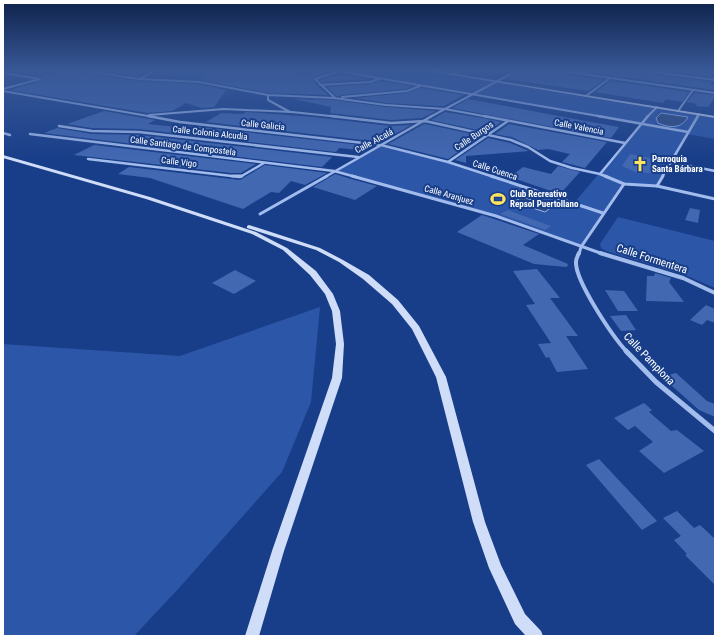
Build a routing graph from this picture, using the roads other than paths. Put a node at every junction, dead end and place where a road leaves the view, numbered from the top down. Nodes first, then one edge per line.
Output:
1 (55, 100) edge
2 (268, 100) edge
3 (348, 100) edge
4 (463, 100) edge
5 (500, 100) edge
6 (609, 100) edge
7 (686, 100) edge
8 (657, 108) junction
9 (445, 109) junction
10 (678, 111) junction
11 (292, 112) junction
12 (699, 114) junction
13 (142, 116) junction
14 (715, 117) edge
15 (425, 121) junction
16 (508, 121) junction
17 (641, 124) junction
18 (59, 126) dead end
19 (688, 132) junction
20 (3, 133) edge
21 (30, 134) dead end
22 (488, 135) junction
23 (10, 136) dead end
24 (625, 143) junction
25 (381, 145) junction
26 (3, 156) edge
27 (358, 157) junction
28 (88, 159) dead end
29 (448, 162) junction
30 (671, 162) junction
31 (264, 163) junction
32 (334, 171) junction
33 (715, 171) edge
34 (600, 174) junction
35 (624, 184) junction
36 (656, 186) junction
37 (715, 199) edge
38 (603, 212) junction
39 (260, 214) dead end
40 (210, 218) junction
41 (581, 247) junction
42 (715, 293) edge
43 (715, 431) edge
44 (252, 636) edge
45 (536, 636) edge

1 - 13 street, Calle Galicia
2 - 11 street
3 - 9 street, Calle Valencia
4 - 9 street, Calle Alcalá
5 - 17 street
6 - 8 street
7 - 10 street
8 - 10 street
8 - 17 street
9 - 15 street, Calle Alcalá
9 - 16 street, Calle Valencia
10 - 12 street
11 - 13 street
11 - 15 street
12 - 14 street
12 - 19 street
13 - 25 street, Calle Galicia
15 - 22 street
15 - 25 street, Calle Alcalá
16 - 22 street, Calle Burgos
16 - 24 street, Calle Valencia
17 - 19 street
17 - 24 street
18 - 27 street, Calle Colonia Alcudia
19 - 30 street
20 - 23 street
21 - 31 street, Calle Santiago de Compostela
22 - 29 street, Calle Burgos
22 - 34 street
24 - 34 street
25 - 27 street, Calle Alcalá
25 - 29 street, Calle Cuenca
26 - 40 street
27 - 32 street, Calle Alcalá
28 - 31 street, Calle Vigo
29 - 38 street, Calle Cuenca
30 - 33 street
30 - 36 street
31 - 32 street, Calle Santiago de Compostela
32 - 39 street, Calle Alcalá
32 - 41 street, Calle Aranjuez
34 - 35 street
35 - 36 street
35 - 38 street, Calle Pamplona
36 - 37 street
38 - 41 street, Calle Pamplona
40 - 44 street
40 - 45 street
41 - 42 street, Calle Formentera
41 - 43 street, Calle Pamplona

